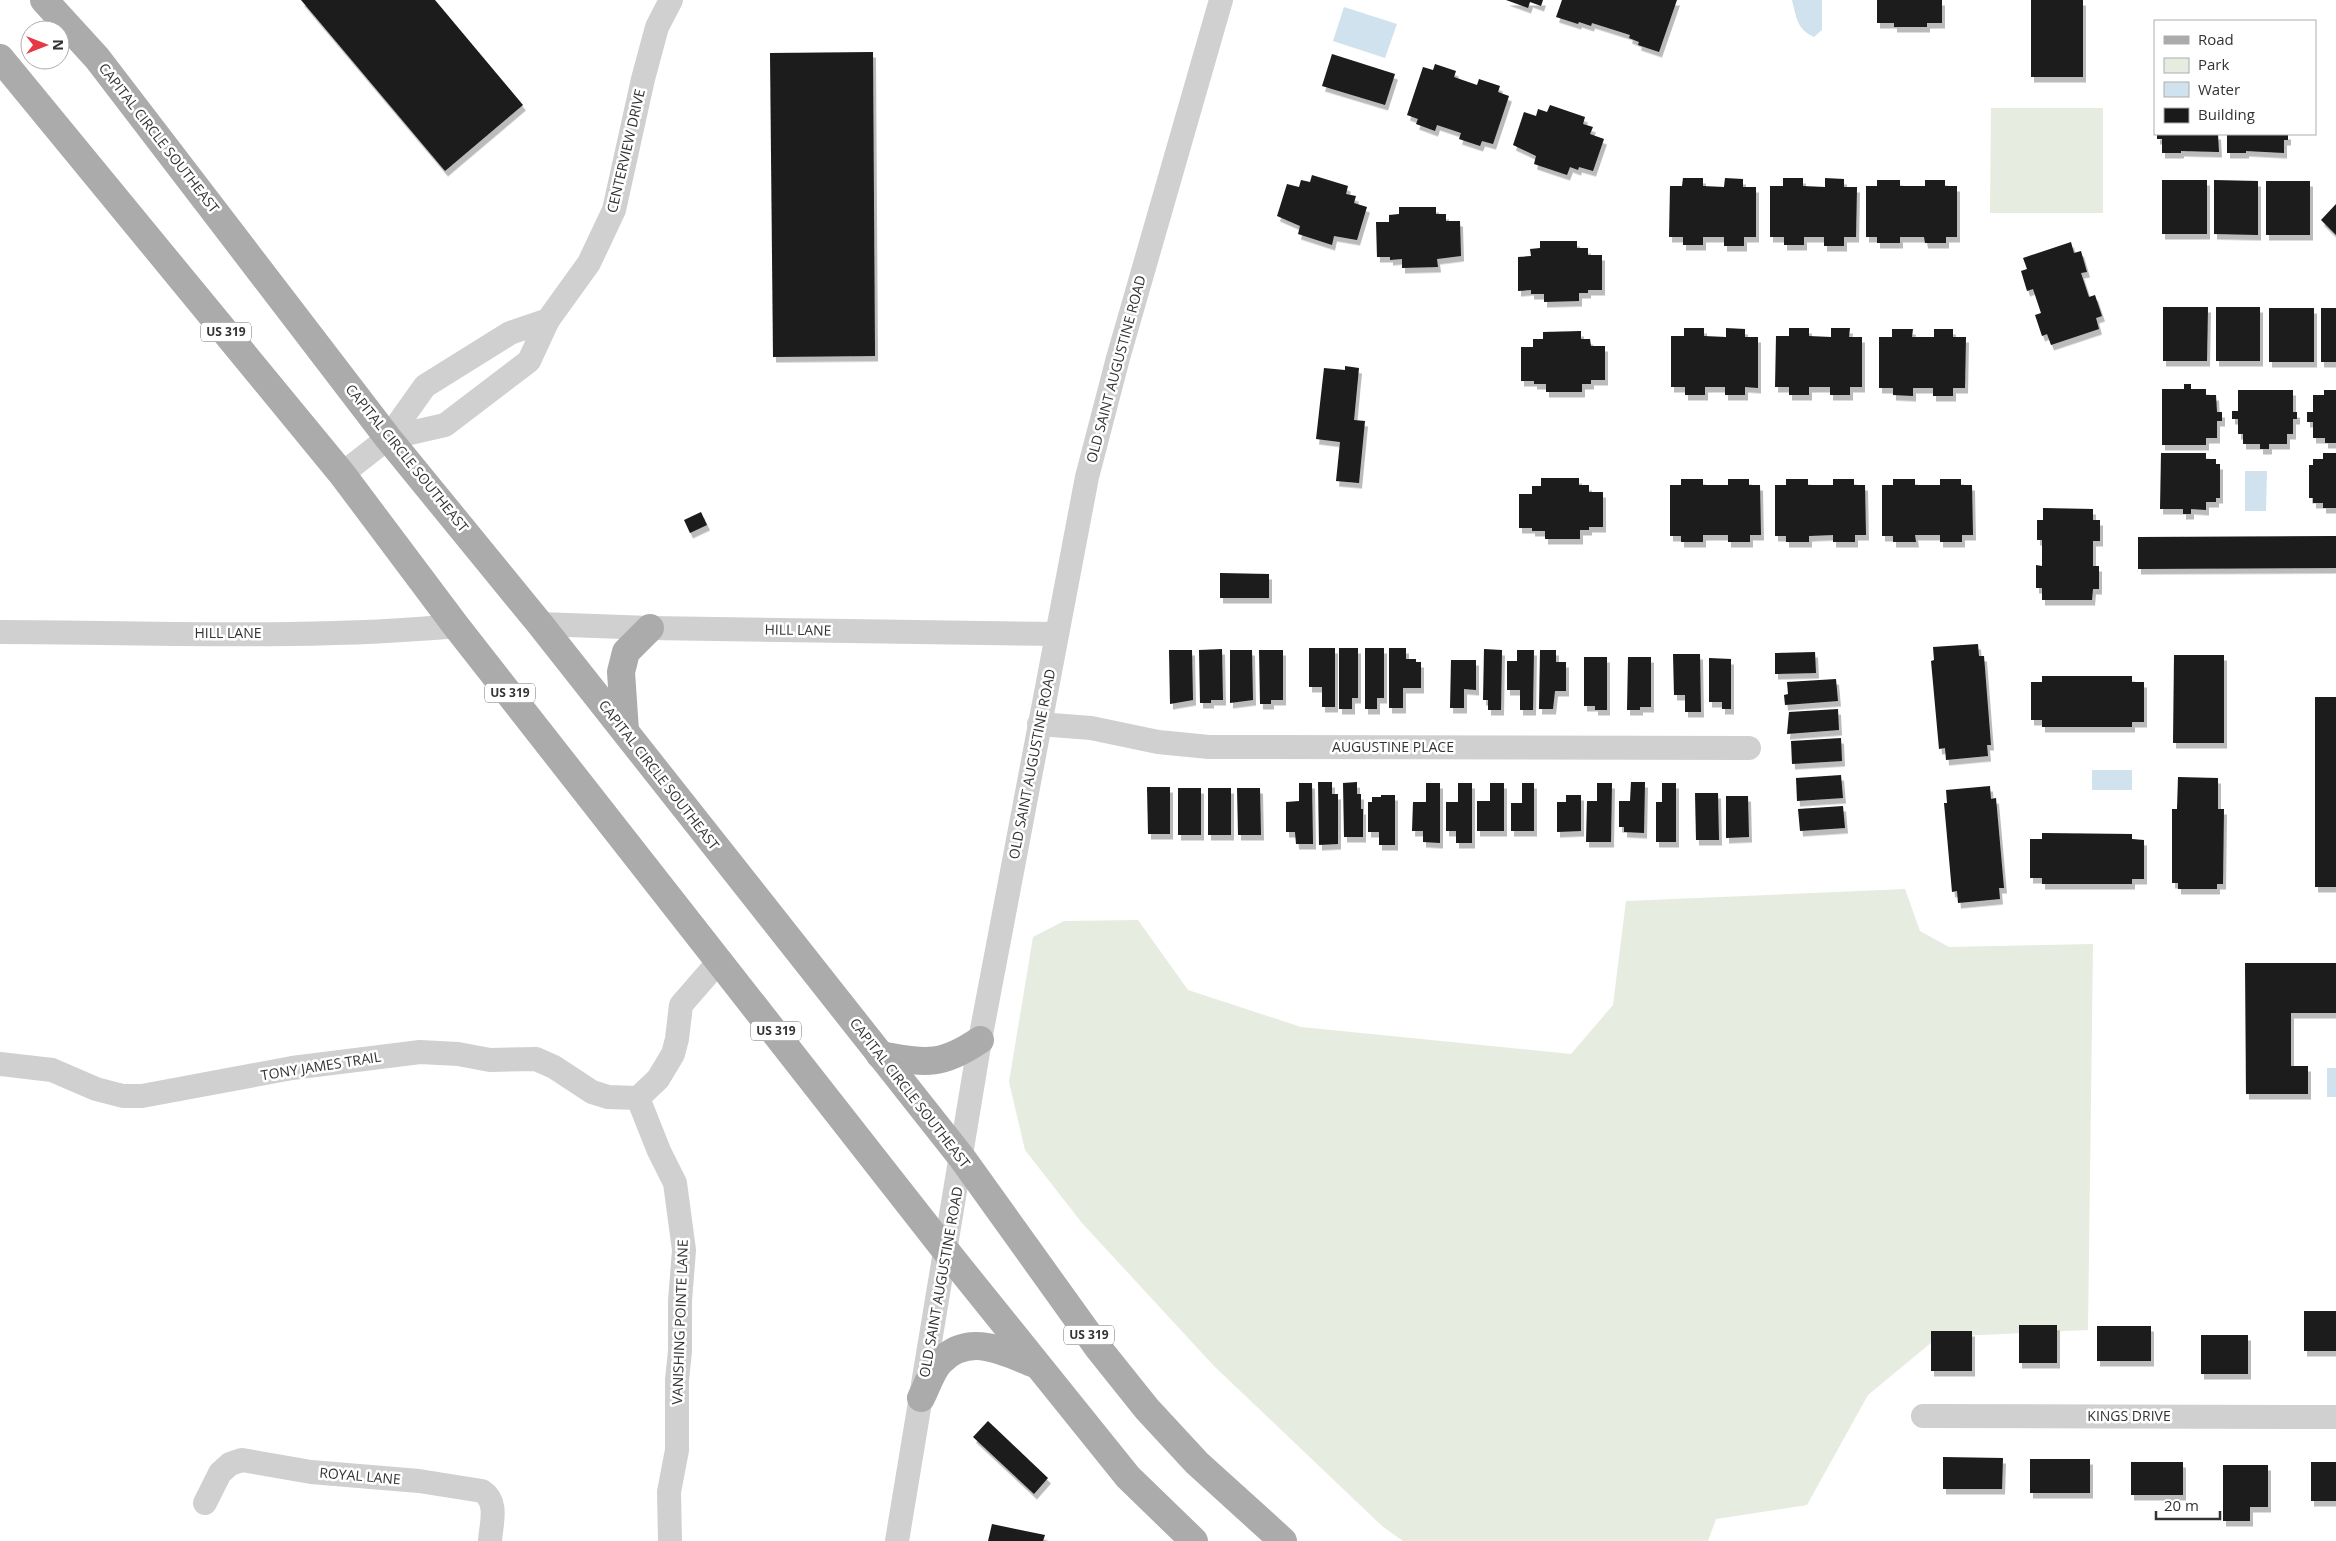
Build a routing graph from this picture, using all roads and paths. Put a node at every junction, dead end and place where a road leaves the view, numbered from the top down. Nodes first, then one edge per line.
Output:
1 (44, 0) edge
2 (671, 0) edge
3 (1221, 0) edge
4 (0, 58) edge
5 (548, 320) junction
6 (388, 438) junction
7 (342, 474) junction
8 (540, 624) junction
9 (456, 626) junction
10 (650, 628) junction
11 (0, 632) edge
12 (1056, 634) junction
13 (1039, 724) junction
14 (625, 731) junction
15 (1749, 748) dead end
16 (720, 960) junction
17 (980, 1040) junction
18 (880, 1055) junction
19 (0, 1064) edge
20 (638, 1098) junction
21 (962, 1158) junction
22 (946, 1251) junction
23 (1037, 1364) junction
24 (921, 1398) junction
25 (1923, 1416) dead end
26 (2336, 1417) edge
27 (205, 1503) dead end
28 (490, 1541) edge
29 (670, 1541) edge
30 (897, 1541) edge
31 (1194, 1541) edge
32 (1283, 1541) edge

1 - 6 main road, CAPITAL CIRCLE SOUTHEAST / US 319
2 - 5 street, CENTERVIEW DRIVE
3 - 12 street, OLD SAINT AUGUSTINE ROAD
4 - 7 main road, US 319
5 - 6 street, CENTERVIEW DRIVE
5 - 6 street, CENTERVIEW DRIVE
6 - 7 street, CENTERVIEW DRIVE
6 - 8 main road, CAPITAL CIRCLE SOUTHEAST / US 319
7 - 9 main road, US 319
8 - 10 street, HILL LANE
8 - 14 main road, CAPITAL CIRCLE SOUTHEAST / US 319
9 - 11 street, HILL LANE
9 - 16 main road, US 319
10 - 12 street, HILL LANE
10 - 14 main road
12 - 13 street, OLD SAINT AUGUSTINE ROAD
13 - 15 street, AUGUSTINE PLACE
13 - 17 street, OLD SAINT AUGUSTINE ROAD
14 - 18 main road, CAPITAL CIRCLE SOUTHEAST / US 319
16 - 20 street
16 - 22 main road, US 319
17 - 18 main road
17 - 21 street, OLD SAINT AUGUSTINE ROAD
18 - 21 main road, CAPITAL CIRCLE SOUTHEAST / US 319
19 - 20 street, TONY JAMES TRAIL
20 - 29 street, VANISHING POINTE LANE
21 - 22 street, OLD SAINT AUGUSTINE ROAD
21 - 32 main road, CAPITAL CIRCLE SOUTHEAST / US 319
22 - 23 main road, US 319
22 - 24 street, OLD SAINT AUGUSTINE ROAD
23 - 24 main road
23 - 31 main road, US 319
24 - 30 street, OLD SAINT AUGUSTINE ROAD
25 - 26 street, KINGS DRIVE
27 - 28 street, ROYAL LANE

